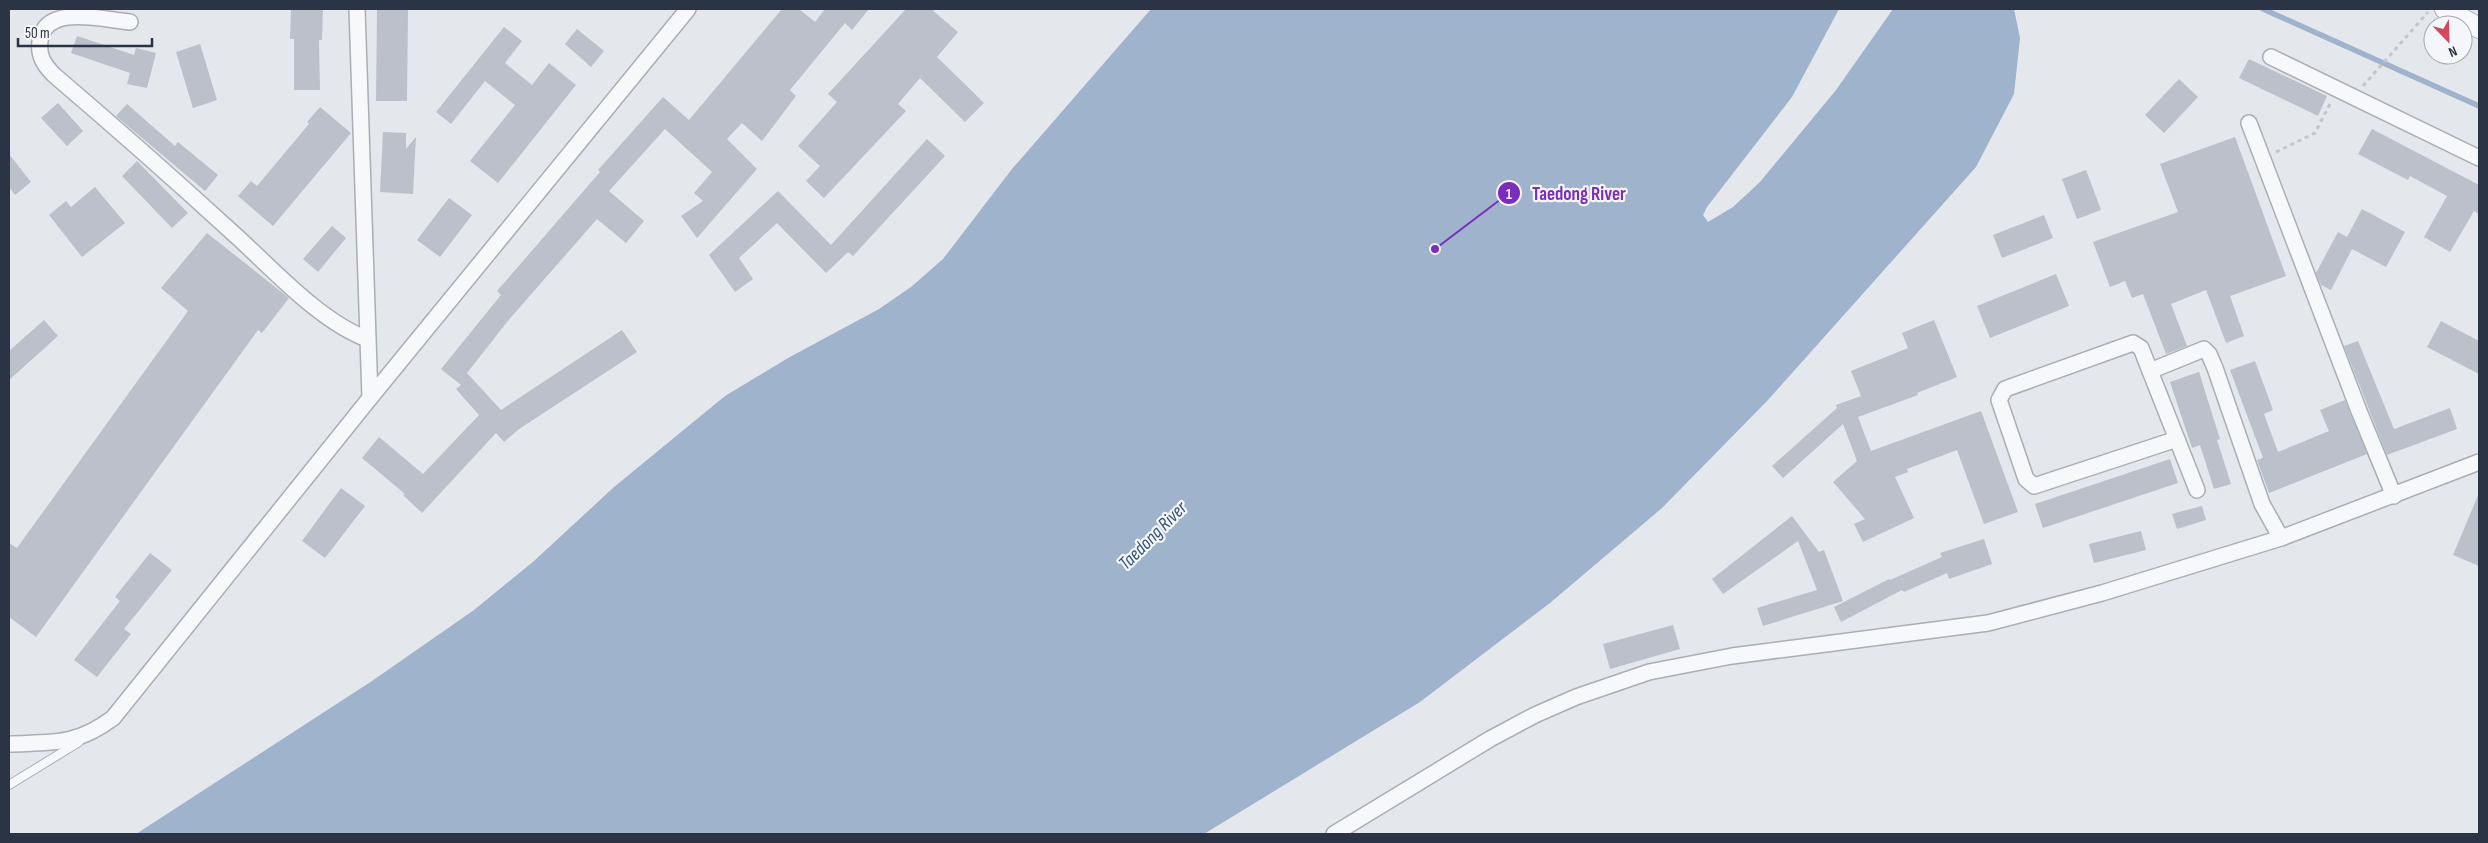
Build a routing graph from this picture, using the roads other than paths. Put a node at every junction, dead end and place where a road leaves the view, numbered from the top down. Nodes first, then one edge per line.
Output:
1 (357, 9) edge
2 (688, 9) edge
3 (2446, 9) edge
4 (130, 22) dead end
5 (2479, 28) edge
6 (2271, 58) dead end
7 (2249, 124) dead end
8 (2479, 158) edge
9 (368, 339) junction
10 (2150, 371) junction
11 (370, 398) junction
12 (2177, 439) junction
13 (2479, 462) edge
14 (2197, 490) dead end
15 (2394, 496) junction
16 (2281, 538) junction
17 (93, 733) junction
18 (9, 744) edge
19 (9, 785) edge
20 (1334, 834) edge

1 - 9 street
2 - 11 street
3 - 5 street
4 - 9 street
6 - 8 street
7 - 15 street
9 - 11 street
10 - 12 street
10 - 12 street
10 - 16 street
11 - 17 street
12 - 14 street
13 - 15 street
15 - 16 street
16 - 20 street
17 - 18 street
17 - 19 lane

